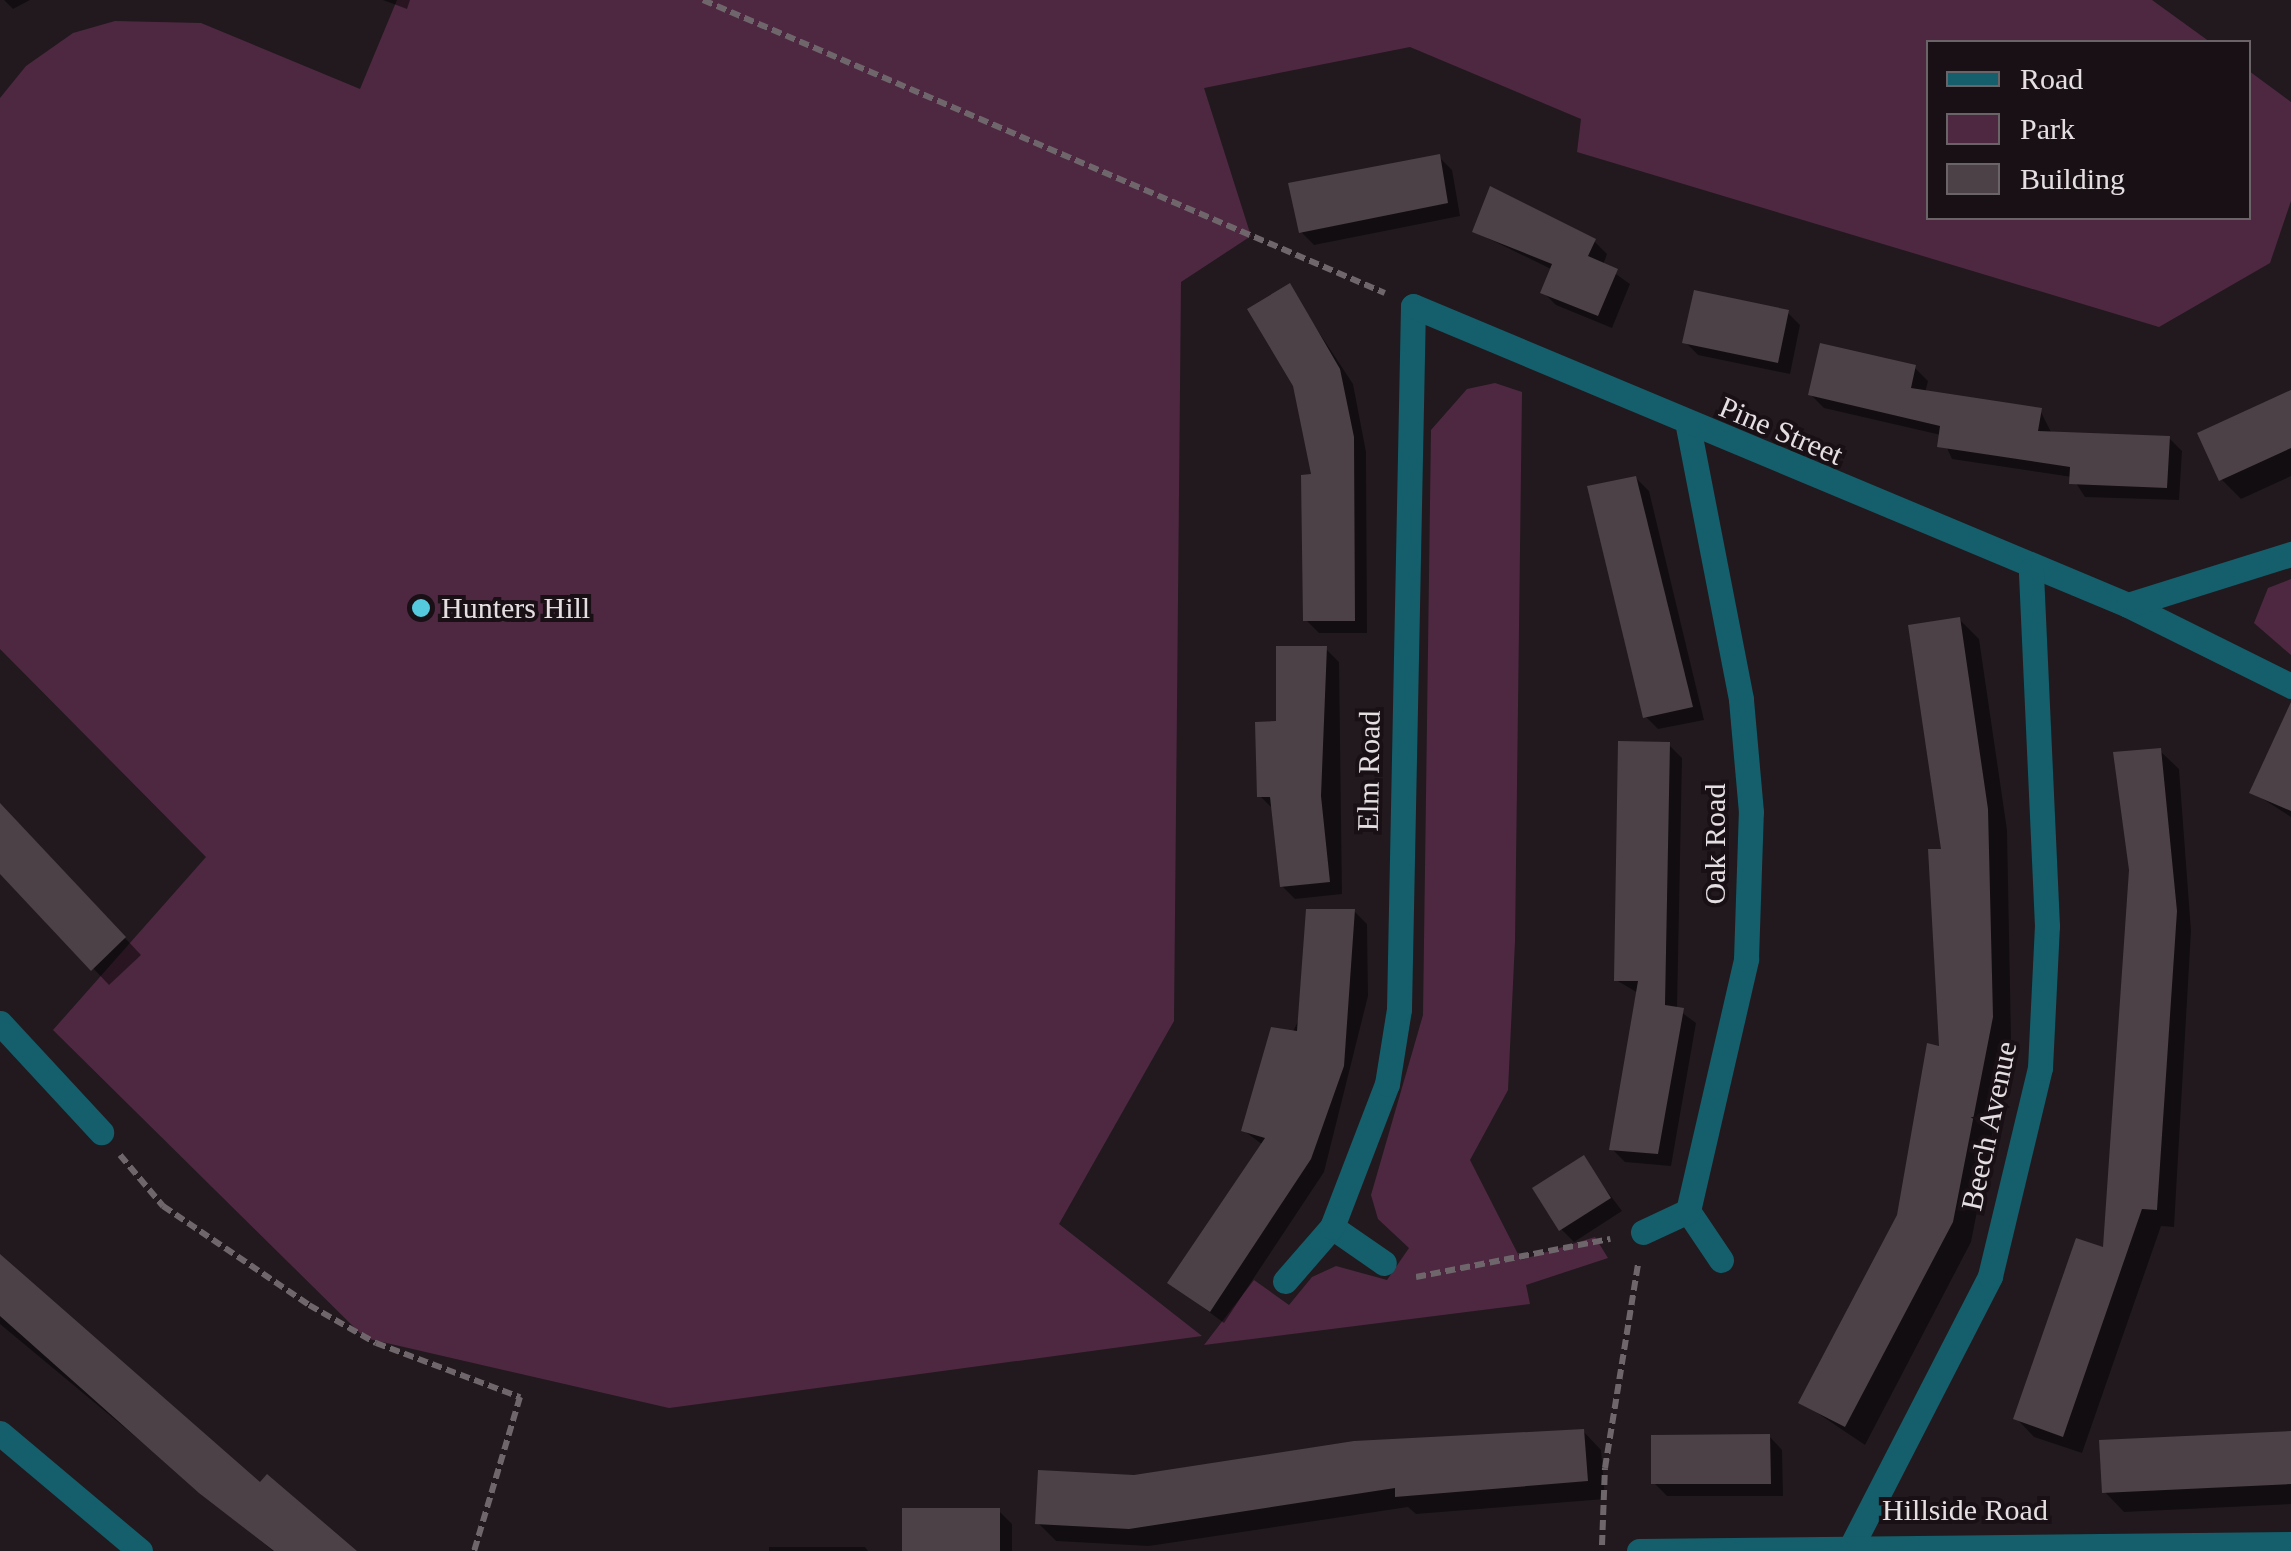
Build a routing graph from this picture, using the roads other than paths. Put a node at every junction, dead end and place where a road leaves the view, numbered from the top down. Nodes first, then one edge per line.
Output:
1 (1414, 306) joint
2 (1688, 427) junction
3 (2291, 554) edge
4 (2031, 570) junction
5 (2128, 605) junction
6 (2291, 686) edge
7 (0, 1024) edge
8 (101, 1132) road end
9 (1688, 1211) junction
10 (1332, 1227) junction
11 (1643, 1232) road end
12 (1722, 1260) dead end
13 (1384, 1262) road end
14 (1286, 1282) dead end
15 (0, 1433) edge
16 (1854, 1543) junction
17 (2291, 1544) edge
18 (140, 1551) edge
19 (1638, 1551) edge

1 - 2 street, Pine Street
1 - 10 street, Elm Road
2 - 4 street, Pine Street
2 - 9 street, Oak Road
3 - 5 street
4 - 5 street, Pine Street
4 - 16 street, Beech Avenue
5 - 6 street, Pine Street
7 - 8 street
9 - 11 street
9 - 12 street
10 - 13 street
10 - 14 street, Elm Road
15 - 18 street
16 - 17 street, Hillside Road
16 - 19 street, Hillside Road

